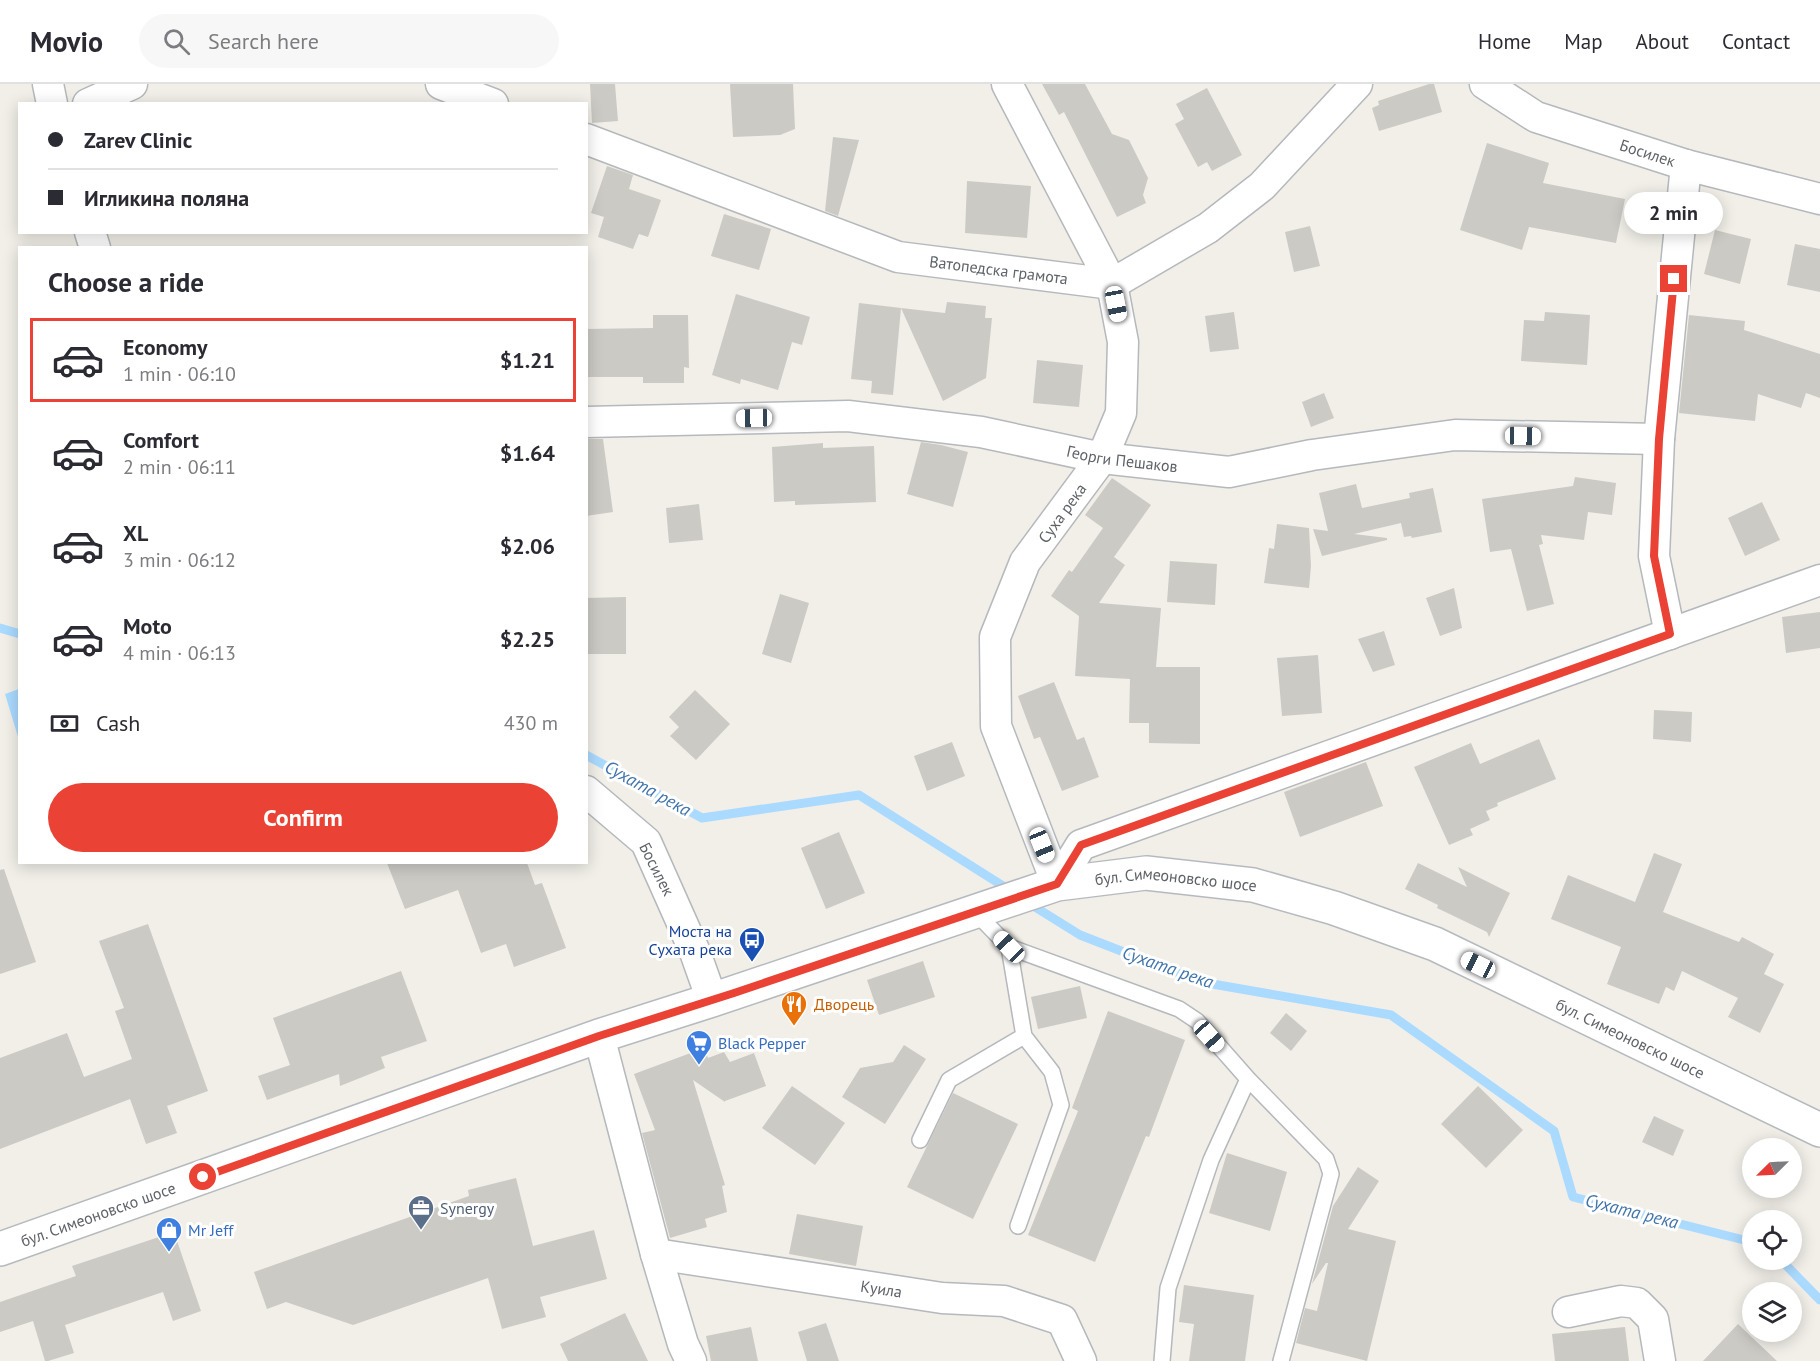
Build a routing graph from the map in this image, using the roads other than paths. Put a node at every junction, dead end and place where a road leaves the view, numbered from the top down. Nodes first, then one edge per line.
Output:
1 (48, 84) edge
2 (132, 84) edge
3 (441, 84) edge
4 (1007, 84) edge
5 (1358, 84) edge
6 (1485, 84) edge
7 (52, 102) edge
8 (92, 102) edge
9 (488, 102) edge
10 (588, 140) edge
11 (1686, 165) junction
12 (1820, 199) edge
13 (1113, 284) junction
14 (588, 422) edge
15 (1659, 439) junction
16 (1101, 458) junction
17 (1820, 580) edge
18 (1670, 634) junction
19 (588, 793) edge
20 (1057, 884) junction
21 (976, 913) junction
22 (1009, 947) junction
23 (712, 1000) junction
24 (599, 1036) junction
25 (1024, 1036) junction
26 (1248, 1079) junction
27 (1820, 1130) edge
28 (920, 1140) dead end
29 (1018, 1226) dead end
30 (0, 1249) edge
31 (656, 1254) junction
32 (1568, 1312) dead end
33 (691, 1361) edge
34 (1081, 1361) edge
35 (1162, 1361) edge
36 (1281, 1361) edge
37 (1660, 1361) edge

1 - 7 street
2 - 8 street
3 - 9 street
4 - 13 street, Суха река
5 - 13 street
6 - 11 street, Босилек
10 - 13 street, Ватопедска грамота
11 - 12 street, Босилек
11 - 15 street
13 - 16 street, Суха река
14 - 16 street, Георги Пешаков
15 - 16 street, Георги Пешаков
15 - 18 street
16 - 20 street, Суха река
17 - 18 street
18 - 20 street
19 - 23 street, Босилек
20 - 21 street, бул. Симеоновско шосе
20 - 27 street, бул. Симеоновско шосе
21 - 22 lane
21 - 23 street, бул. Симеоновско шосе
22 - 25 lane
22 - 26 lane
23 - 24 street, бул. Симеоновско шосе
24 - 30 street, бул. Симеоновско шосе
24 - 31 street
25 - 28 lane
25 - 29 lane
26 - 35 lane
26 - 36 lane
31 - 33 street
31 - 34 street, Куила
32 - 37 street

